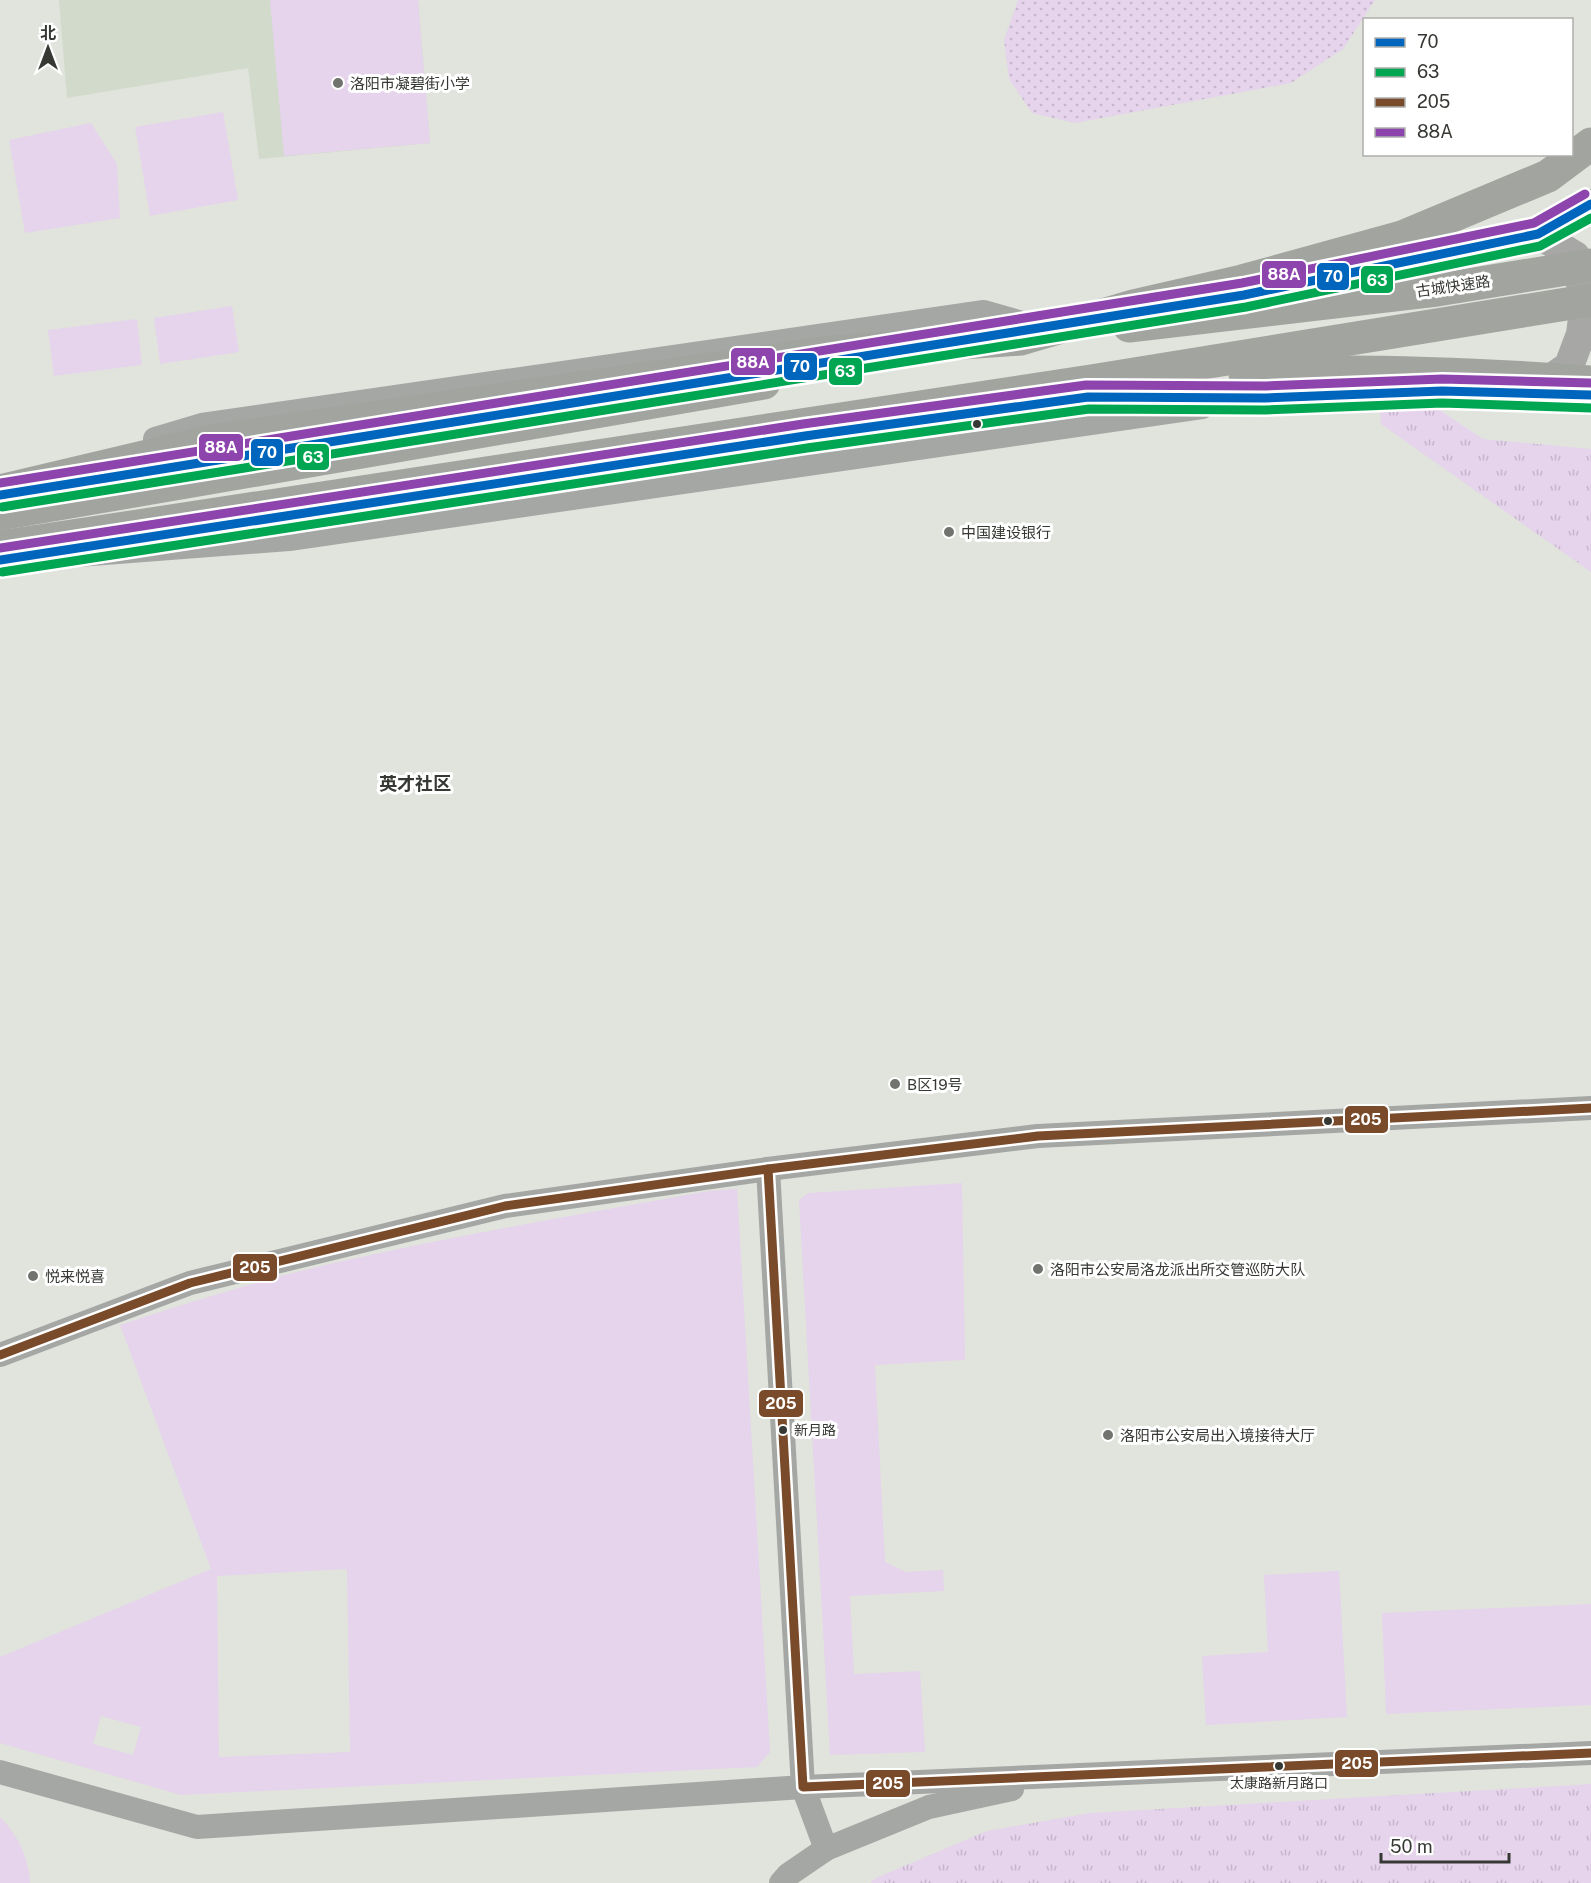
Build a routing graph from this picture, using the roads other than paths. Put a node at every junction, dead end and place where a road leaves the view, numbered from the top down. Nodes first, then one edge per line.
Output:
1 (1591, 144) edge
2 (1591, 204) edge
3 (1538, 234) junction
4 (1591, 244) edge
5 (1591, 265) edge
6 (1437, 290) junction
7 (1591, 300) edge
8 (1030, 333) junction
9 (1091, 381) junction
10 (1590, 392) edge
11 (1532, 393) junction
12 (0, 491) edge
13 (0, 514) edge
14 (0, 547) edge
15 (0, 561) edge
16 (1591, 1108) edge
17 (768, 1168) junction
18 (0, 1355) edge
19 (1591, 1753) edge
20 (1166, 1770) junction
21 (0, 1772) edge
22 (803, 1787) junction
23 (826, 1849) junction
24 (781, 1883) edge

1 - 8 highway
2 - 3 main road
3 - 8 main road
3 - 11 main road
4 - 6 highway
5 - 6 highway, 古城快速路
6 - 8 highway, 古城快速路
7 - 9 highway
8 - 12 main road
8 - 12 highway
8 - 13 highway, 古城快速路
9 - 10 highway
9 - 14 highway
9 - 15 highway
10 - 11 main road
11 - 15 main road
16 - 17 street
17 - 18 street
17 - 22 street
19 - 20 street
20 - 22 street
20 - 23 street
21 - 22 street
22 - 23 street
23 - 24 street

